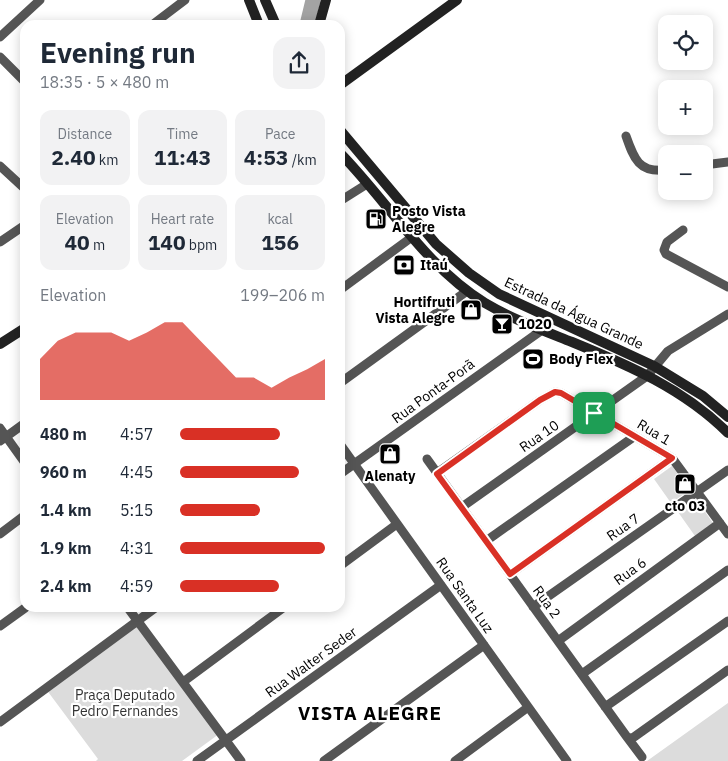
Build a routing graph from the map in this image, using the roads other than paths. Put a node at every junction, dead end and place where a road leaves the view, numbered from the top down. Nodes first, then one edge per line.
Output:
1 (40, 0) edge
2 (185, 0) edge
3 (249, 0) edge
4 (266, 0) edge
5 (326, 0) edge
6 (457, 0) edge
7 (159, 20) edge
8 (257, 20) edge
9 (274, 20) edge
10 (320, 20) edge
11 (0, 37) edge
12 (0, 57) edge
13 (20, 77) edge
14 (345, 81) edge
15 (345, 136) edge
16 (626, 136) dead end
17 (345, 160) edge
18 (728, 162) edge
19 (713, 164) edge
20 (0, 166) edge
21 (658, 170) edge
22 (20, 184) edge
23 (367, 184) junction
24 (345, 198) edge
25 (20, 229) edge
26 (683, 230) dead end
27 (412, 237) junction
28 (0, 242) edge
29 (345, 286) edge
30 (728, 287) edge
31 (467, 291) junction
32 (728, 314) edge
33 (542, 330) junction
34 (20, 331) edge
35 (0, 344) edge
36 (654, 366) junction
37 (647, 376) junction
38 (345, 379) edge
39 (594, 413) junction
40 (728, 417) edge
41 (20, 427) edge
42 (0, 428) edge
43 (728, 433) edge
44 (635, 436) junction
45 (3, 439) edge
46 (345, 451) edge
47 (20, 458) edge
48 (672, 458) junction
49 (427, 459) dead end
50 (354, 464) junction
51 (345, 470) edge
52 (728, 470) edge
53 (437, 474) junction
54 (697, 492) junction
55 (462, 507) junction
56 (20, 519) edge
57 (720, 522) junction
58 (397, 524) junction
59 (0, 534) edge
60 (728, 534) edge
61 (486, 541) junction
62 (345, 562) edge
63 (728, 570) edge
64 (510, 574) junction
65 (441, 585) junction
66 (533, 607) junction
67 (20, 612) edge
68 (131, 612) edge
69 (149, 612) edge
70 (278, 612) edge
71 (137, 620) junction
72 (728, 621) edge
73 (0, 626) edge
74 (558, 641) junction
75 (484, 645) junction
76 (728, 670) edge
77 (582, 674) junction
78 (183, 682) junction
79 (605, 707) junction
80 (528, 708) junction
81 (0, 722) edge
82 (631, 737) junction
83 (226, 740) junction
84 (642, 757) dead end
85 (197, 761) edge
86 (241, 761) edge
87 (324, 761) edge
88 (455, 761) edge
89 (566, 761) edge

1 - 11 street
2 - 7 street
3 - 8 main road
4 - 9 main road
5 - 10 main road
6 - 14 main road
12 - 13 street
15 - 36 main road, Estrada da Água Grande
16 - 21 street
17 - 23 main road, Estrada da Água Grande
18 - 19 street
20 - 22 street
23 - 24 street
23 - 27 main road, Estrada da Água Grande
25 - 28 street
26 - 30 street
27 - 29 street
27 - 31 main road, Estrada da Água Grande
31 - 33 main road, Estrada da Água Grande
31 - 38 street
32 - 36 street, Rua 10
33 - 37 main road, Estrada da Água Grande
33 - 50 street, Rua Ponta-Porã
34 - 35 main road
36 - 37 street, Rua 10
36 - 40 main road, Estrada da Água Grande
37 - 39 street, Rua 10
37 - 43 main road, Estrada da Água Grande
39 - 44 street, Rua 1
39 - 53 street, Rua 1
39 - 55 street, Rua 10
41 - 45 street
42 - 45 street
44 - 48 street, Rua 1
44 - 61 street
45 - 47 street
46 - 50 street, Rua Santa Luz
48 - 54 street, Rua 1
48 - 64 street
49 - 53 street, Rua 2
50 - 51 street, Rua Ponta-Porã
50 - 58 street, Rua Santa Luz
52 - 54 street, Rua 7
53 - 55 street, Rua 2
54 - 57 street, Rua 1
54 - 66 street, Rua 7
55 - 61 street, Rua 2
56 - 59 street
57 - 60 street, Rua 1
57 - 74 street, Rua 6
58 - 62 street
58 - 65 street, Rua Santa Luz
61 - 64 street, Rua 2
63 - 77 street
64 - 66 street, Rua 2
65 - 75 street, Rua Santa Luz
65 - 83 street, Rua Walter Seder
66 - 74 street, Rua 2
67 - 73 street
68 - 71 street
69 - 71 street
70 - 78 street
71 - 78 street
71 - 81 street
72 - 79 street
74 - 77 street, Rua 2
75 - 80 street, Rua Santa Luz
75 - 87 street
76 - 82 street
77 - 79 street, Rua 2
78 - 83 street
79 - 82 street, Rua 2
80 - 88 street
80 - 89 street, Rua Santa Luz
82 - 84 street, Rua 2
83 - 85 street, Rua Walter Seder
83 - 86 street

